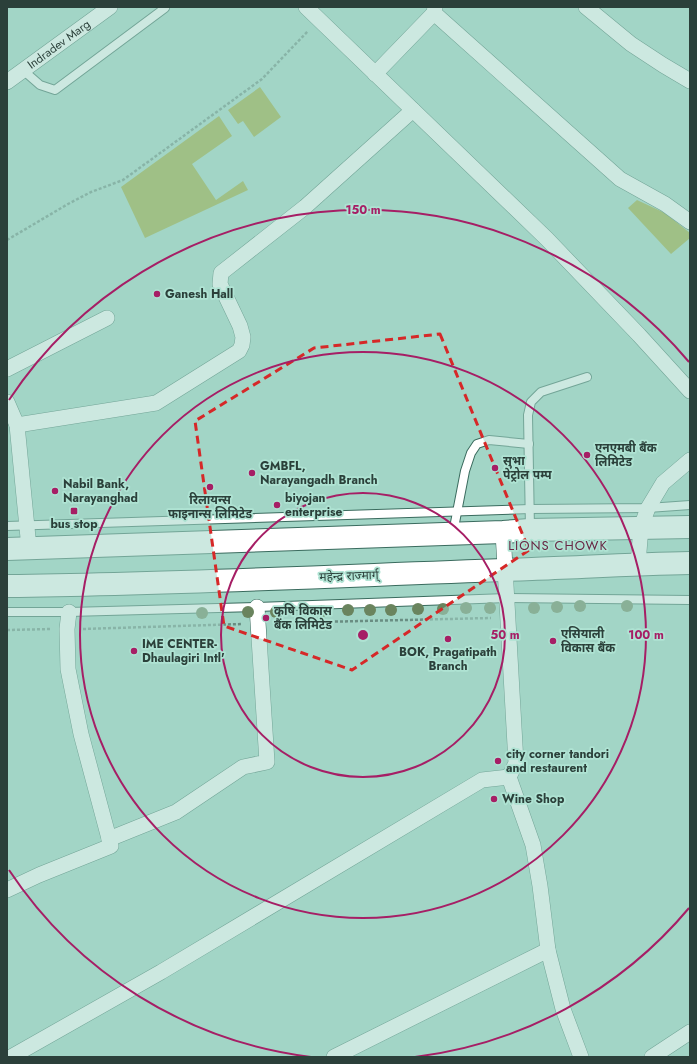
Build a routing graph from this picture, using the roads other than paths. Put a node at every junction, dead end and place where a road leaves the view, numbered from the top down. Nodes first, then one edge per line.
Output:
1 (110, 7) edge
2 (306, 7) edge
3 (586, 7) edge
4 (165, 8) edge
5 (434, 10) edge
6 (24, 71) junction
7 (375, 74) junction
8 (690, 81) edge
9 (7, 82) edge
10 (413, 110) junction
11 (690, 222) edge
12 (107, 318) dead end
13 (7, 369) edge
14 (587, 377) dead end
15 (690, 391) edge
16 (7, 402) edge
17 (18, 425) junction
18 (529, 444) junction
19 (690, 460) edge
20 (690, 505) edge
21 (530, 508) junction
22 (458, 511) junction
23 (644, 517) junction
24 (27, 525) junction
25 (7, 526) edge
26 (690, 526) edge
27 (530, 530) junction
28 (503, 532) junction
29 (453, 534) junction
30 (29, 548) junction
31 (7, 549) edge
32 (690, 563) edge
33 (638, 564) junction
34 (506, 569) junction
35 (7, 586) edge
36 (507, 598) junction
37 (690, 600) edge
38 (257, 607) junction
39 (7, 612) edge
40 (69, 612) junction
41 (509, 777) junction
42 (109, 839) junction
43 (7, 890) edge
44 (548, 950) junction
45 (690, 1032) edge
46 (11, 1057) edge
47 (334, 1057) edge
48 (581, 1057) edge
49 (652, 1057) edge

1 - 6 street, Indradev Marg
2 - 7 street
3 - 8 street
4 - 6 lane
5 - 7 street
5 - 11 street
6 - 9 street, Indradev Marg
7 - 10 street
10 - 15 street
10 - 17 street
12 - 13 street
14 - 18 lane
16 - 17 street
17 - 24 street
18 - 21 lane
18 - 22 lane
19 - 23 street
20 - 23 lane
21 - 22 lane
21 - 23 lane
21 - 27 lane
22 - 24 lane
22 - 29 lane
23 - 26 highway
23 - 27 highway
23 - 33 street
24 - 25 lane
24 - 30 street
27 - 28 highway
28 - 29 highway
28 - 34 street
29 - 30 highway
30 - 31 highway
32 - 33 highway, महेन्द्र राज्मार्ग्
33 - 34 highway, महेन्द्र राज्मार्ग्
34 - 35 highway, महेन्द्र राज्मार्ग्
34 - 36 street
36 - 37 lane
36 - 38 lane
36 - 41 street
38 - 40 lane
38 - 42 street
39 - 40 lane
40 - 42 street
41 - 44 street
41 - 46 street
42 - 43 street
44 - 47 street
44 - 48 street
45 - 49 street

